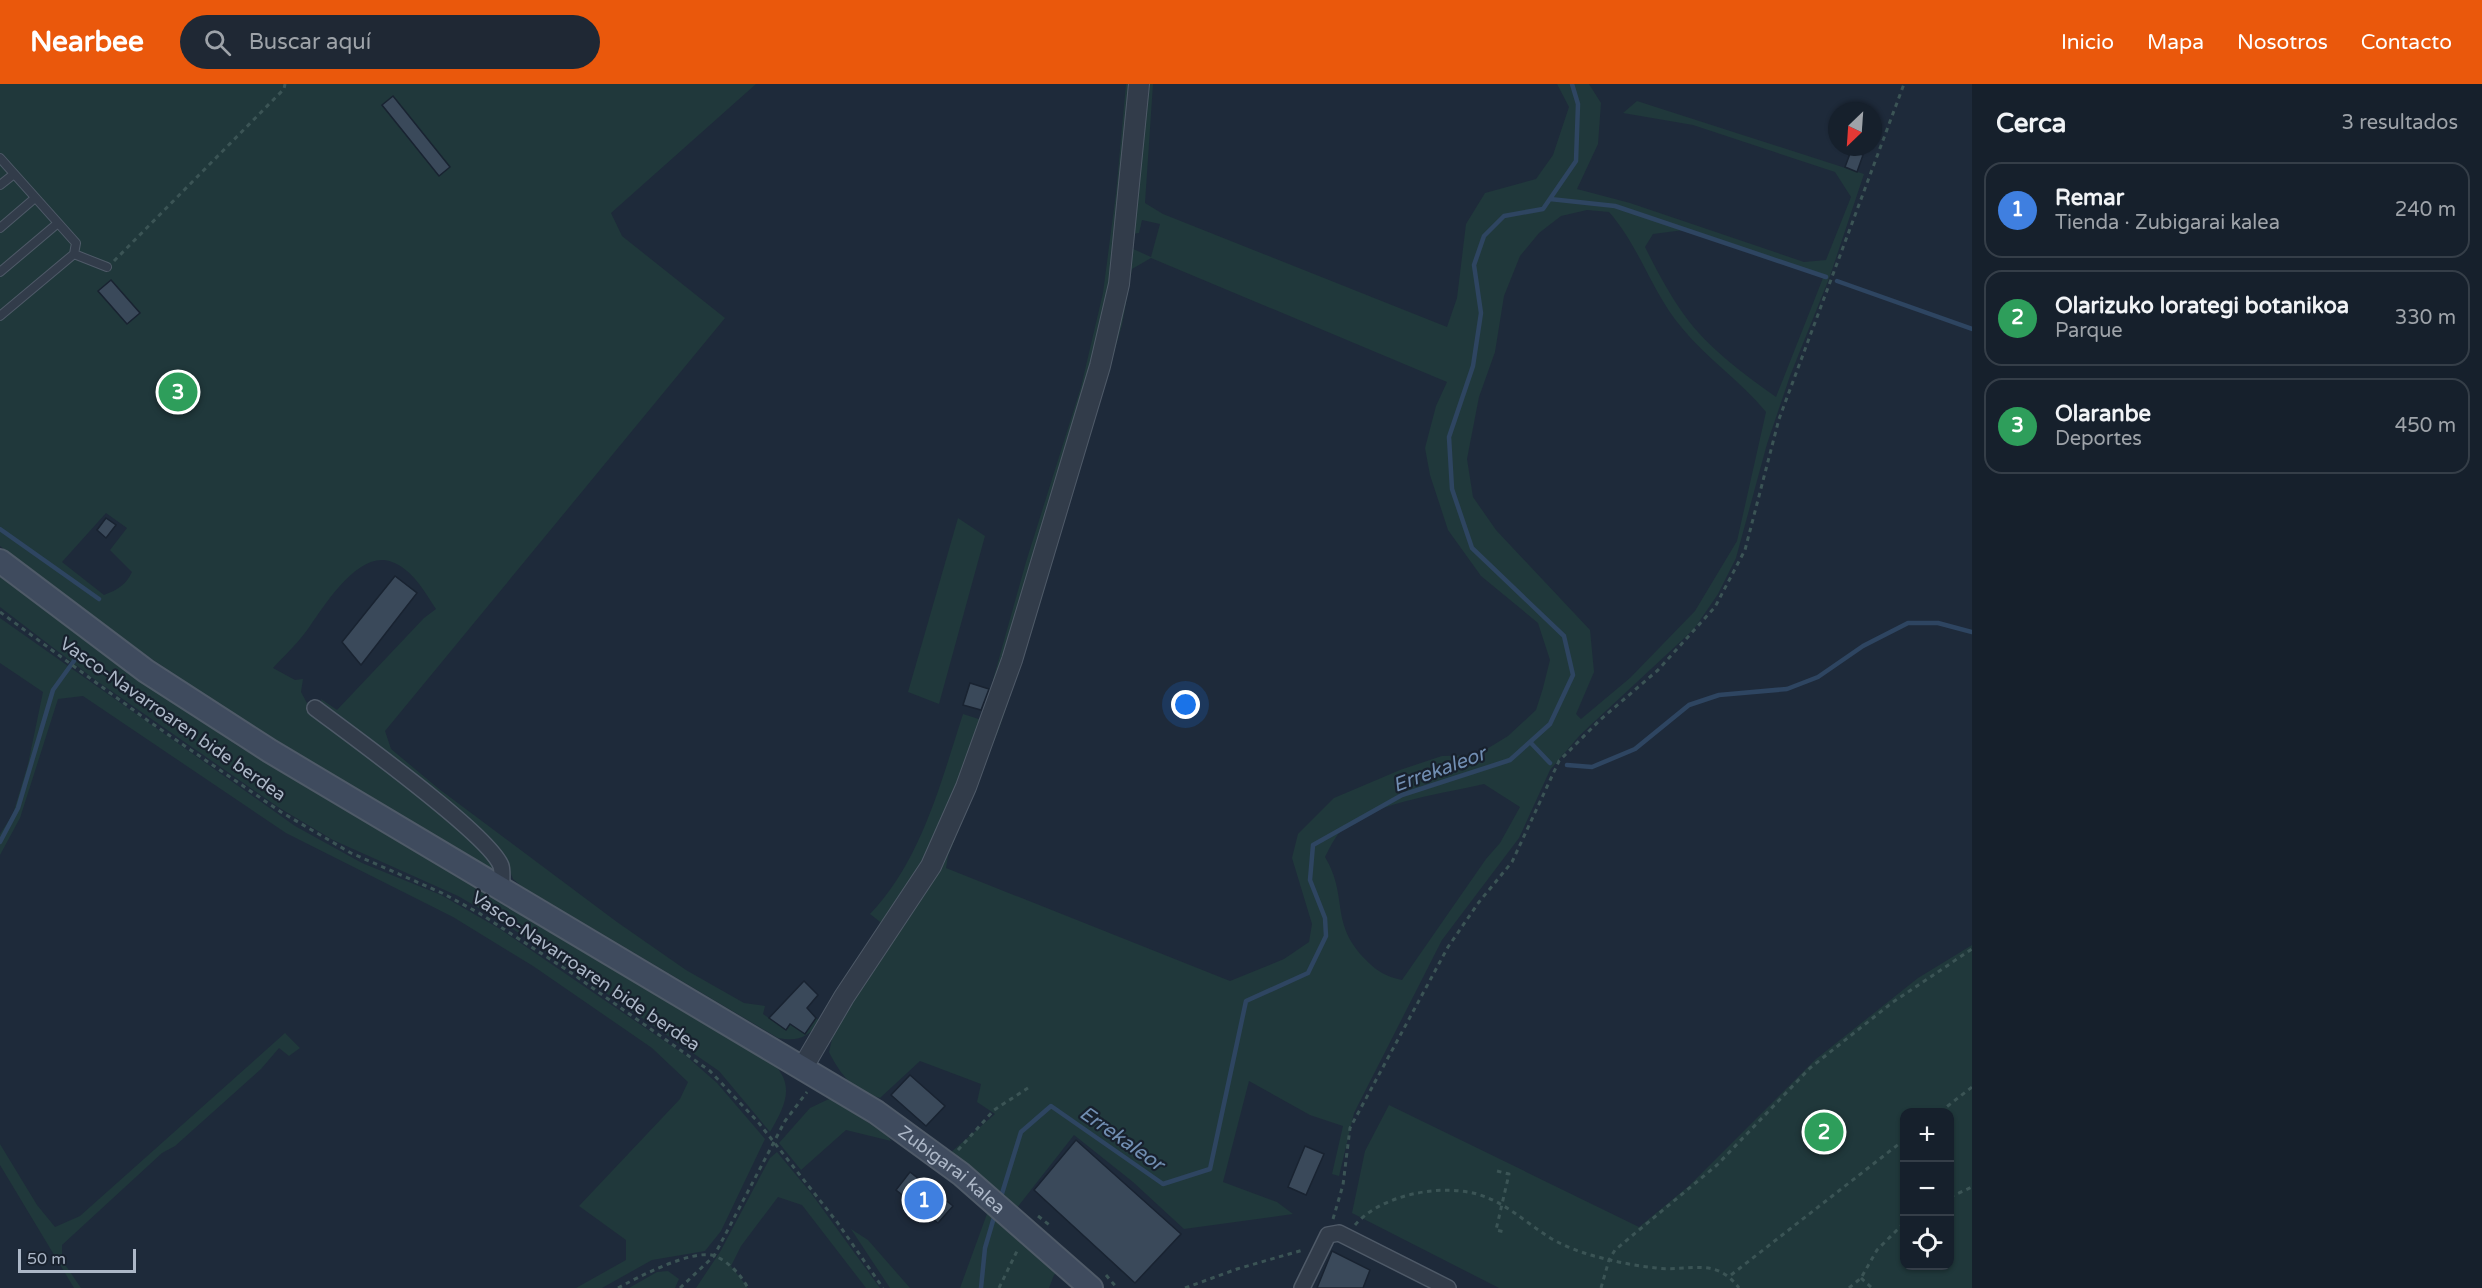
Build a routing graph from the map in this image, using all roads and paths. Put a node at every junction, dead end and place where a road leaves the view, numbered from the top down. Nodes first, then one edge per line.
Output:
1 (285, 84) edge
2 (1139, 84) edge
3 (1904, 84) edge
4 (0, 158) edge
5 (14, 174) junction
6 (0, 185) edge
7 (36, 198) junction
8 (58, 223) junction
9 (0, 228) edge
10 (74, 254) junction
11 (108, 267) joint
12 (0, 272) edge
13 (0, 316) edge
14 (0, 561) edge
15 (0, 612) edge
16 (315, 708) dead end
17 (502, 889) junction
18 (1972, 949) edge
19 (811, 1071) junction
20 (1972, 1087) edge
21 (1028, 1088) dead end
22 (1946, 1108) edge
23 (773, 1142) junction
24 (1900, 1144) edge
25 (954, 1168) junction
26 (1497, 1171) dead end
27 (1972, 1187) edge
28 (1954, 1195) edge
29 (1502, 1203) junction
30 (1900, 1228) edge
31 (1030, 1232) junction
32 (1505, 1232) dead end
33 (1346, 1235) junction
34 (1325, 1240) junction
35 (714, 1256) junction
36 (1609, 1260) junction
37 (1730, 1276) junction
38 (1861, 1278) junction
39 (618, 1288) edge
40 (680, 1288) edge
41 (748, 1288) edge
42 (883, 1288) edge
43 (999, 1288) edge
44 (1091, 1288) edge
45 (1185, 1288) edge
46 (1302, 1288) edge
47 (1448, 1288) edge
48 (1601, 1288) edge
49 (1739, 1288) edge
50 (1849, 1288) edge
51 (1872, 1288) edge

1 - 11 path
2 - 19 street
3 - 34 path
4 - 5 lane
5 - 6 lane
5 - 7 lane
7 - 8 lane
7 - 9 lane
8 - 10 lane
8 - 12 lane
10 - 11 lane
10 - 13 lane
14 - 17 main road, Zubigarai kalea
15 - 23 path, Vasco-Navarroaren bide berdea
16 - 17 street
17 - 19 main road, Zubigarai kalea
18 - 36 path
19 - 23 path
19 - 25 main road, Zubigarai kalea
20 - 22 path
21 - 25 path
23 - 35 path
23 - 42 path, Vasco-Navarroaren bide berdea
24 - 37 path
25 - 31 main road, Zubigarai kalea
26 - 29 path
27 - 28 path
29 - 32 path
29 - 33 path
29 - 36 path
30 - 38 path
31 - 43 path
31 - 44 main road, Zubigarai kalea
33 - 34 street
33 - 47 street
34 - 45 path
34 - 46 street
35 - 39 path
35 - 40 path
35 - 41 path
36 - 37 path
36 - 48 path
37 - 49 path
38 - 50 path
38 - 51 path

